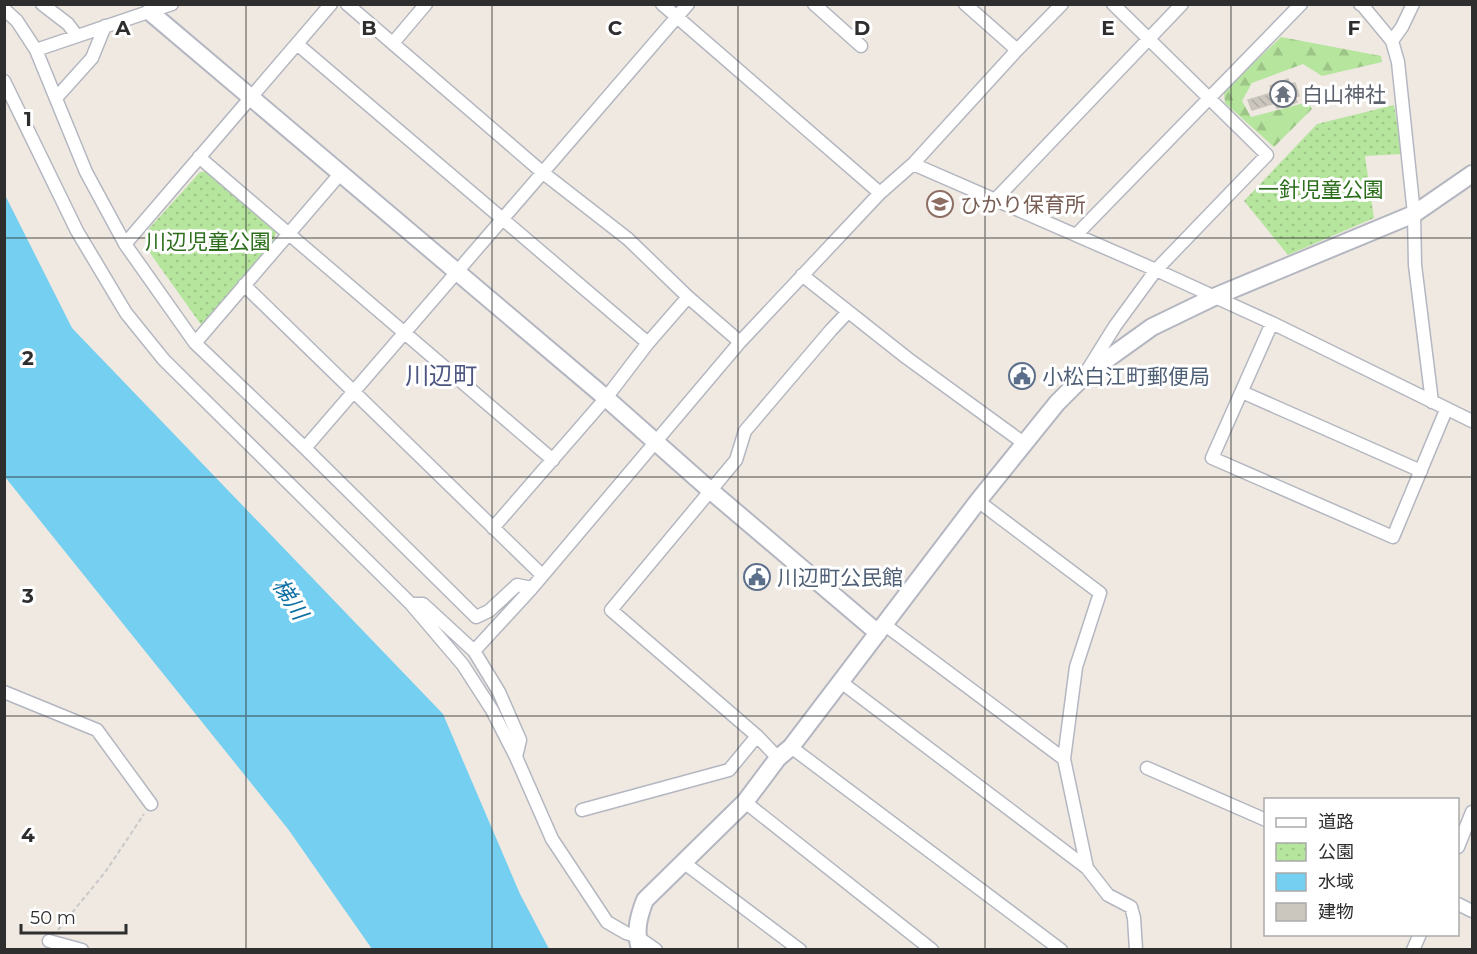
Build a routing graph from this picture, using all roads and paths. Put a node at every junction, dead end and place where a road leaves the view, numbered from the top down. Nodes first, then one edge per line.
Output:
1 (42, 4) edge
2 (172, 4) edge
3 (331, 4) edge
4 (347, 4) edge
5 (426, 4) edge
6 (662, 4) edge
7 (688, 4) edge
8 (814, 4) edge
9 (965, 4) edge
10 (1062, 4) edge
11 (1113, 4) edge
12 (1182, 4) edge
13 (1301, 4) edge
14 (1360, 4) edge
15 (1413, 4) edge
16 (4, 9) edge
17 (150, 12) junction
18 (677, 17) junction
19 (105, 26) junction
20 (77, 36) junction
21 (1148, 39) junction
22 (1392, 41) junction
23 (393, 43) junction
24 (297, 44) junction
25 (861, 46) dead end
26 (36, 50) junction
27 (1017, 50) junction
28 (4, 81) edge
29 (250, 97) junction
30 (56, 98) junction
31 (1209, 98) junction
32 (199, 157) junction
33 (913, 164) junction
34 (542, 172) junction
35 (340, 174) junction
36 (1473, 174) edge
37 (880, 193) junction
38 (995, 200) junction
39 (1414, 214) junction
40 (501, 219) junction
41 (288, 234) junction
42 (1076, 235) junction
43 (124, 244) junction
44 (1156, 270) junction
45 (456, 273) junction
46 (802, 275) junction
47 (244, 285) junction
48 (688, 297) junction
49 (1214, 297) junction
50 (848, 312) junction
51 (1272, 323) junction
52 (404, 333) junction
53 (740, 342) junction
54 (195, 343) junction
55 (648, 343) junction
56 (1085, 375) junction
57 (353, 392) junction
58 (1242, 392) junction
59 (606, 398) junction
60 (1432, 402) junction
61 (1446, 410) junction
62 (1473, 421) edge
63 (656, 441) junction
64 (1025, 444) junction
65 (305, 448) junction
66 (553, 460) junction
67 (1421, 471) junction
68 (711, 491) junction
69 (978, 501) junction
70 (493, 528) junction
71 (542, 575) junction
72 (532, 588) junction
73 (411, 604) junction
74 (882, 629) junction
75 (474, 651) junction
76 (841, 682) junction
77 (4, 692) edge
78 (757, 736) junction
79 (791, 747) junction
80 (516, 757) junction
81 (778, 758) junction
82 (1064, 759) junction
83 (1147, 768) dead end
84 (745, 802) junction
85 (151, 804) joint
86 (582, 810) dead end
87 (1473, 812) edge
88 (1264, 819) edge
89 (1459, 845) edge
90 (682, 862) junction
91 (1087, 867) junction
92 (1459, 904) edge
93 (1473, 911) edge
94 (1419, 936) edge
95 (49, 941) joint
96 (638, 943) edge
97 (81, 950) edge
98 (656, 950) edge
99 (800, 950) edge
100 (932, 950) edge
101 (1061, 950) edge
102 (1136, 950) edge
103 (1413, 950) edge

1 - 20 street
2 - 17 street
3 - 24 street
4 - 23 street
5 - 23 street
6 - 18 street
7 - 18 street
8 - 25 street
9 - 27 street
10 - 27 street
11 - 21 street
12 - 21 street
13 - 31 street
14 - 22 street
15 - 22 street
16 - 26 street
17 - 19 street
17 - 29 street
18 - 34 street
18 - 37 street
19 - 20 street
19 - 30 street
20 - 26 street
21 - 31 street
21 - 38 street
22 - 39 street
23 - 34 street
24 - 29 street
24 - 40 street
26 - 30 street
27 - 33 street
28 - 73 street
29 - 32 street
29 - 35 street
30 - 43 street
31 - 42 street
31 - 44 street
32 - 41 street
32 - 43 street
33 - 37 street
33 - 38 street
34 - 40 street
34 - 48 street
35 - 41 street
35 - 45 street
36 - 39 street
37 - 46 street
38 - 42 street
39 - 49 street
39 - 60 street
40 - 45 street
40 - 55 street
41 - 47 street
41 - 52 street
42 - 44 street
43 - 54 street
44 - 49 street
44 - 56 street
45 - 52 street
45 - 59 street
46 - 50 street
46 - 53 street
47 - 54 street
47 - 57 street
48 - 53 street
48 - 55 street
49 - 51 street
49 - 56 street
50 - 64 street
50 - 68 street
51 - 58 street
51 - 60 street
52 - 57 street
52 - 66 street
53 - 63 street
54 - 65 street
55 - 59 street
56 - 64 street
57 - 65 street
57 - 70 street
58 - 67 street
58 - 67 street
59 - 63 street
59 - 66 street
60 - 61 street
61 - 62 street
61 - 67 street
63 - 68 street
63 - 71 street
64 - 69 street
65 - 72 street
66 - 70 street
68 - 74 street
68 - 78 street
69 - 74 street
69 - 82 street
70 - 71 street
71 - 72 street
72 - 75 street
73 - 75 street
73 - 80 street
74 - 76 street
74 - 82 street
75 - 80 street
76 - 79 street
76 - 91 street
77 - 85 street
78 - 81 street
78 - 86 street
79 - 81 street
79 - 101 street
80 - 96 street
81 - 84 street
82 - 91 street
83 - 88 street
84 - 90 street
84 - 100 street
85 - 95 path
87 - 89 street
90 - 96 street
90 - 99 street
91 - 102 street
92 - 93 street
94 - 103 street
95 - 97 street
96 - 98 street

